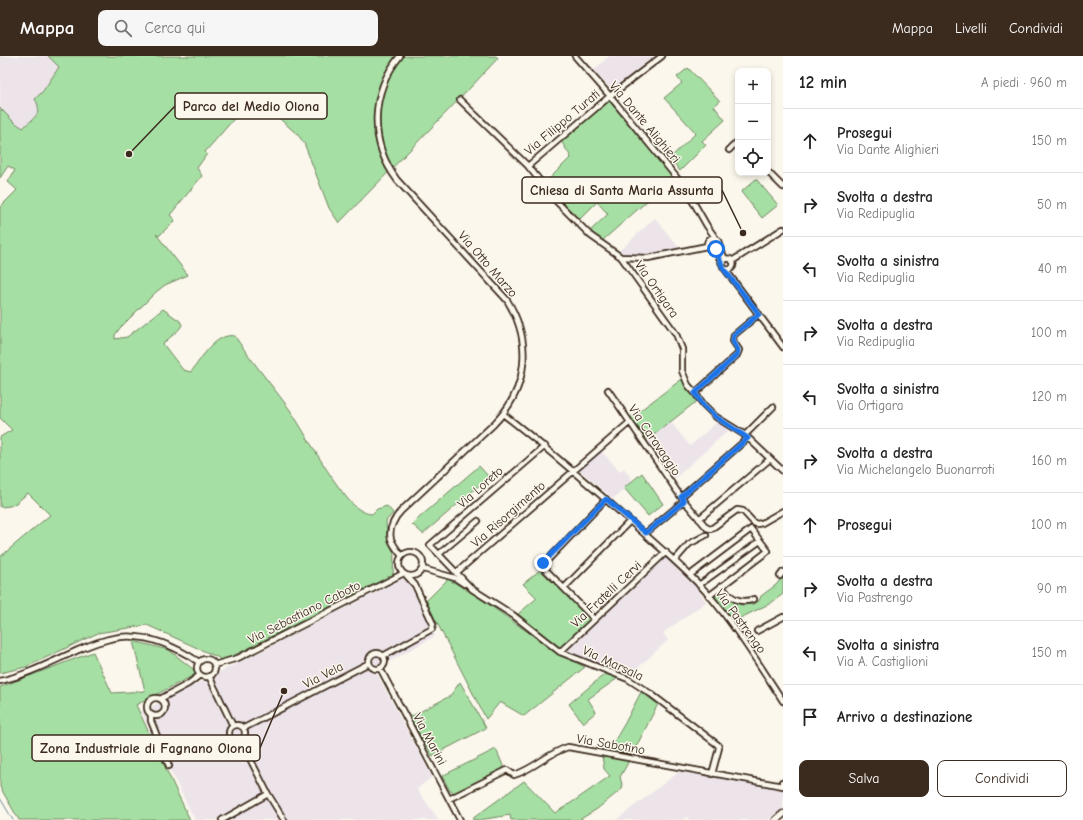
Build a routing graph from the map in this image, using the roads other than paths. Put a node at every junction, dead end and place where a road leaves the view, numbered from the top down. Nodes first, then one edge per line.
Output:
1 (400, 56) edge
2 (575, 56) edge
3 (662, 56) edge
4 (610, 96) junction
5 (460, 100) dead end
6 (735, 144) edge
7 (729, 150) dead end
8 (528, 166) junction
9 (771, 175) edge
10 (783, 187) edge
11 (707, 226) junction
12 (783, 229) edge
13 (708, 243) junction
14 (718, 243) junction
15 (712, 250) junction
16 (622, 257) junction
17 (729, 260) junction
18 (722, 264) junction
19 (732, 267) junction
20 (725, 269) junction
21 (732, 278) junction
22 (759, 314) junction
23 (783, 346) edge
24 (608, 390) dead end
25 (695, 393) junction
26 (773, 407) dead end
27 (503, 414) junction
28 (630, 422) junction
29 (747, 436) junction
30 (545, 446) junction
31 (770, 458) junction
32 (574, 471) junction
33 (783, 471) edge
34 (606, 499) junction
35 (683, 499) junction
36 (783, 511) edge
37 (699, 520) junction
38 (478, 521) dead end
39 (630, 521) junction
40 (646, 533) junction
41 (706, 535) dead end
42 (760, 541) junction
43 (430, 545) joint
44 (666, 552) junction
45 (439, 554) junction
46 (402, 556) junction
47 (675, 560) junction
48 (423, 569) junction
49 (456, 573) junction
50 (405, 575) junction
51 (690, 575) junction
52 (700, 585) junction
53 (721, 586) junction
54 (564, 588) junction
55 (472, 589) junction
56 (709, 596) junction
57 (754, 599) dead end
58 (783, 617) edge
59 (594, 619) junction
60 (757, 632) dead end
61 (560, 652) junction
62 (383, 656) junction
63 (199, 662) junction
64 (369, 663) junction
65 (214, 665) junction
66 (380, 668) junction
67 (200, 675) junction
68 (209, 676) junction
69 (0, 681) edge
70 (160, 699) junction
71 (783, 701) edge
72 (151, 715) junction
73 (233, 726) junction
74 (244, 728) junction
75 (241, 741) junction
76 (169, 766) dead end
77 (712, 774) junction
78 (783, 783) edge
79 (268, 794) junction
80 (449, 799) junction
81 (783, 814) edge
82 (222, 820) edge
83 (284, 820) edge
84 (460, 820) edge
85 (776, 820) edge

1 - 27 street, Via Otto Marzo
2 - 4 street, Via Dante Alighieri
3 - 4 street, Via Filippo Turati
4 - 8 street, Via Filippo Turati
4 - 11 street, Via Dante Alighieri
5 - 8 street, Via Ortigara
6 - 7 street
8 - 16 street, Via Ortigara
9 - 10 street
11 - 13 street, Via Dante Alighieri
11 - 14 street, Via Dante Alighieri
12 - 17 street
13 - 14 street
13 - 15 street
13 - 16 street
14 - 15 street
14 - 17 street, Via Dante Alighieri
15 - 18 street
16 - 25 street, Via Ortigara
17 - 18 street
17 - 19 street, Via Dante Alighieri
18 - 20 street
19 - 20 street
19 - 21 street, Via Dante Alighieri
20 - 21 street
21 - 22 street
22 - 23 street
22 - 25 street
24 - 28 street, Via Caravaggio
25 - 29 street, Via Ortigara
26 - 29 street
27 - 30 street, Via Pastrengo
27 - 46 street, Via Otto Marzo
28 - 32 street, Via Risorgimento
28 - 35 street, Via Caravaggio
29 - 31 street, Via Ortigara
29 - 35 street
30 - 32 street, Via Pastrengo
30 - 43 street, Via Loreto
31 - 33 street, Via Ortigara
31 - 37 street
32 - 34 street, Via Pastrengo
32 - 49 street, Via Risorgimento
34 - 39 street, Via Pastrengo
34 - 54 street
35 - 37 street, Via Caravaggio
35 - 40 street
36 - 37 street
38 - 45 street
39 - 40 street, Via Pastrengo
39 - 54 street
40 - 44 street, Via Pastrengo
41 - 47 street
42 - 51 street
42 - 52 street
42 - 53 street
43 - 45 street, Via Marsala
44 - 47 street, Via Pastrengo
44 - 59 street, Via Fratelli Cervi
45 - 49 street, Via Marsala
46 - 48 street
46 - 50 street
47 - 51 street, Via Pastrengo
48 - 50 street
48 - 55 street, Via Marsala
49 - 55 street, Via Marsala
50 - 62 street, Via Vela
50 - 65 street, Via Sebastiano Caboto
51 - 52 street, Via Pastrengo
52 - 56 street, Via Pastrengo
53 - 56 street
53 - 57 street
54 - 59 street
55 - 61 street, Via Marsala
56 - 71 street, Via Pastrengo
58 - 60 street
59 - 61 street, Via Fratelli Cervi
61 - 77 street, Via Marsala
62 - 64 street, Via Vela
62 - 66 street
63 - 65 street, Via Sebastiano Caboto
63 - 67 street
63 - 69 street, Via Sebastiano Caboto
64 - 66 street
64 - 74 street, Via Vela
65 - 68 street
66 - 80 street, Via Marini
67 - 68 street
67 - 70 street
68 - 73 street
70 - 72 street
70 - 72 street
72 - 76 street
73 - 74 street
73 - 75 street
74 - 75 street
75 - 79 street
77 - 78 street, Via Sabotino
77 - 80 street, Via Sabotino
79 - 82 street
79 - 83 street
80 - 84 street, Via Marini
81 - 85 main road

